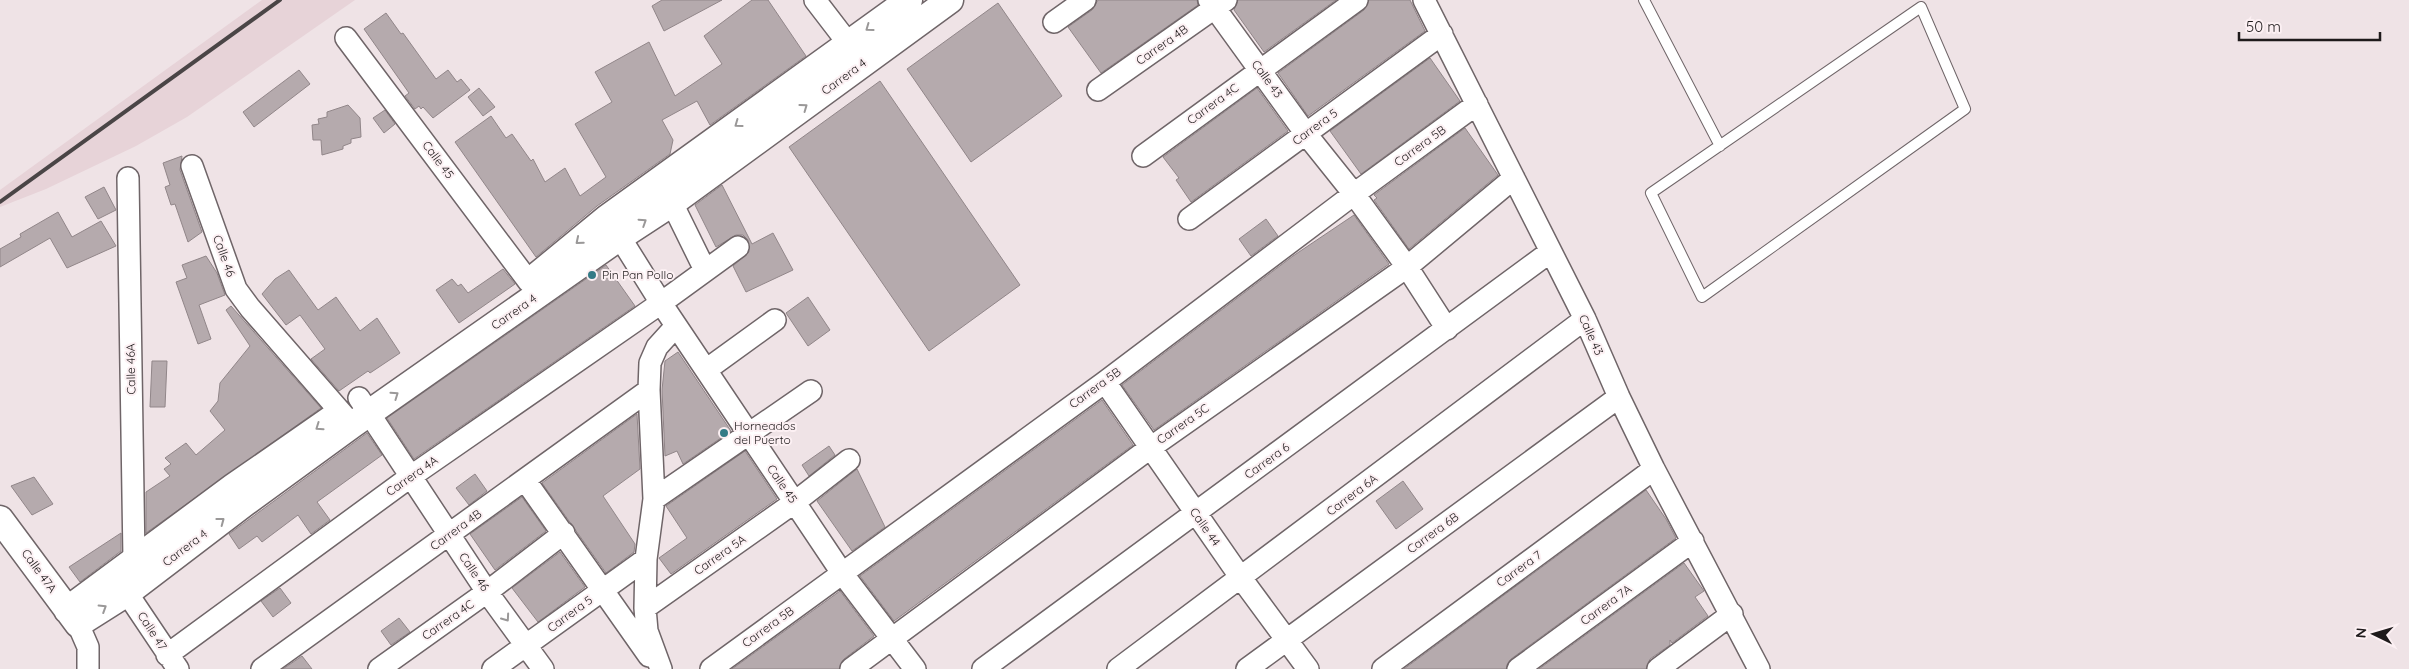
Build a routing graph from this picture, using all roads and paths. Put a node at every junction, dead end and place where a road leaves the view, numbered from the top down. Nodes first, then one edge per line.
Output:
1 (815, 0) edge
2 (909, 0) edge
3 (950, 0) edge
4 (1085, 0) edge
5 (1357, 0) edge
6 (1424, 0) edge
7 (1644, 0) edge
8 (1217, 3) edge
9 (1054, 22) dead end
10 (1442, 34) junction
11 (346, 38) dead end
12 (848, 43) junction
13 (1260, 70) junction
14 (1098, 90) dead end
15 (1477, 104) junction
16 (1306, 134) junction
17 (1720, 146) junction
18 (1143, 156) dead end
19 (192, 166) dead end
20 (128, 178) dead end
21 (1514, 178) junction
22 (1354, 194) junction
23 (672, 203) junction
24 (1188, 219) dead end
25 (614, 227) junction
26 (738, 247) dead end
27 (1550, 252) junction
28 (1407, 267) junction
29 (705, 270) junction
30 (530, 282) junction
31 (660, 303) junction
32 (1585, 319) junction
33 (775, 320) dead end
34 (676, 326) junction
35 (1448, 329) junction
36 (706, 370) junction
37 (1105, 382) junction
38 (649, 390) junction
39 (811, 391) dead end
40 (1619, 397) junction
41 (355, 412) junction
42 (748, 434) junction
43 (1150, 448) junction
44 (849, 460) dead end
45 (1654, 469) junction
46 (410, 477) junction
47 (525, 480) junction
48 (239, 495) junction
49 (654, 498) junction
50 (795, 502) junction
51 (1195, 513) junction
52 (0, 519) edge
53 (564, 533) junction
54 (449, 534) junction
55 (1693, 541) junction
56 (134, 559) junction
57 (646, 559) junction
58 (842, 573) junction
59 (1241, 578) junction
60 (604, 590) junction
61 (487, 592) junction
62 (127, 593) junction
63 (645, 608) junction
64 (1732, 614) junction
65 (73, 617) junction
66 (892, 638) junction
67 (1286, 640) junction
68 (525, 646) junction
69 (172, 662) edge
70 (88, 669) edge
71 (262, 669) edge
72 (378, 669) edge
73 (493, 669) edge
74 (543, 669) edge
75 (660, 669) edge
76 (711, 669) edge
77 (851, 669) edge
78 (915, 669) edge
79 (983, 669) edge
80 (1118, 669) edge
81 (1247, 669) edge
82 (1308, 669) edge
83 (1383, 669) edge
84 (1518, 669) edge
85 (1658, 669) edge
86 (1760, 669) edge

1 - 12 street
2 -> 12 street, Carrera 4
23 -> 3 street, Carrera 4
4 - 9 street
5 - 13 street, Carrera 4C
6 - 10 street, Calle 43
7 - 17 lane
8 - 13 street, Calle 43
8 - 14 street, Carrera 4B
10 - 15 street, Calle 43
10 - 16 street, Carrera 5
11 - 30 street, Calle 45
12 -> 25 street, Carrera 4
13 - 16 street, Calle 43
13 - 18 street, Carrera 4C
15 - 21 street, Calle 43
15 - 22 street, Carrera 5B
16 - 22 street, Calle 43
16 - 24 street, Carrera 5
17 - 17 lane
19 - 41 street, Calle 46
20 - 56 street, Calle 46A
21 - 27 street, Calle 43
21 - 28 street, Carrera 5C
22 - 28 street, Calle 43
22 - 37 street, Carrera 5B
25 -> 23 street, Carrera 4
23 - 29 street
25 -> 30 street, Carrera 4
25 - 31 street, Calle 45
41 -> 25 street, Carrera 4
26 - 29 street, Carrera 4A
27 - 32 street, Calle 43
27 - 35 street, Carrera 6
28 - 35 street, Calle 43
28 - 43 street, Carrera 5C
29 - 31 street, Carrera 4A
30 - 41 street, Carrera 4
31 - 34 street, Calle 45
31 - 46 street, Carrera 4A
32 - 40 street, Calle 43
32 - 59 street, Carrera 6A
33 - 36 street
34 - 36 street, Calle 45
34 - 38 street
35 - 51 street, Carrera 6
36 - 42 street, Calle 45
37 - 43 street, Calle 44
37 - 58 street, Carrera 5B
38 - 47 street, Carrera 4B
38 - 49 street
39 - 42 street
40 - 45 street, Calle 43
40 - 67 street, Carrera 6B
41 - 46 street, Calle 46
41 - 48 street, Carrera 4
42 - 49 street
42 - 50 street, Calle 45
43 - 51 street, Calle 44
43 - 66 street, Carrera 5C
44 - 50 street, Carrera 5A
45 - 55 street, Calle 43
45 - 83 street, Carrera 7
46 - 54 street, Calle 46
46 - 69 street, Carrera 4A
47 - 53 street
47 - 54 street, Carrera 4B
48 - 56 street, Carrera 4
62 -> 48 street, Carrera 4
49 - 57 street
50 - 58 street, Calle 45
50 - 63 street, Carrera 5A
51 - 59 street, Calle 44
51 - 79 street, Carrera 6
52 - 65 street, Calle 47A
53 - 60 street
53 - 61 street, Carrera 4C
54 - 61 street, Calle 46
54 - 71 street, Carrera 4B
55 - 64 street, Calle 43
55 - 84 street, Carrera 7A
56 - 65 street, Carrera 4
57 - 60 street, Carrera 5
57 - 63 street
58 - 66 street, Calle 45
58 - 76 street, Carrera 5B
59 - 67 street, Calle 44
59 - 80 street, Carrera 6A
60 - 68 street, Carrera 5
60 - 75 street
61 -> 68 street, Calle 46
61 - 72 street, Carrera 4C
65 -> 62 street, Carrera 4
62 - 69 street, Calle 47
63 - 75 street
64 - 85 street
64 - 86 street, Calle 43
65 - 70 street
66 - 77 street, Carrera 5C
66 - 78 street, Calle 45
67 - 81 street, Carrera 6B
67 - 82 street, Calle 44
68 - 73 street, Carrera 5
68 - 74 street, Calle 46

